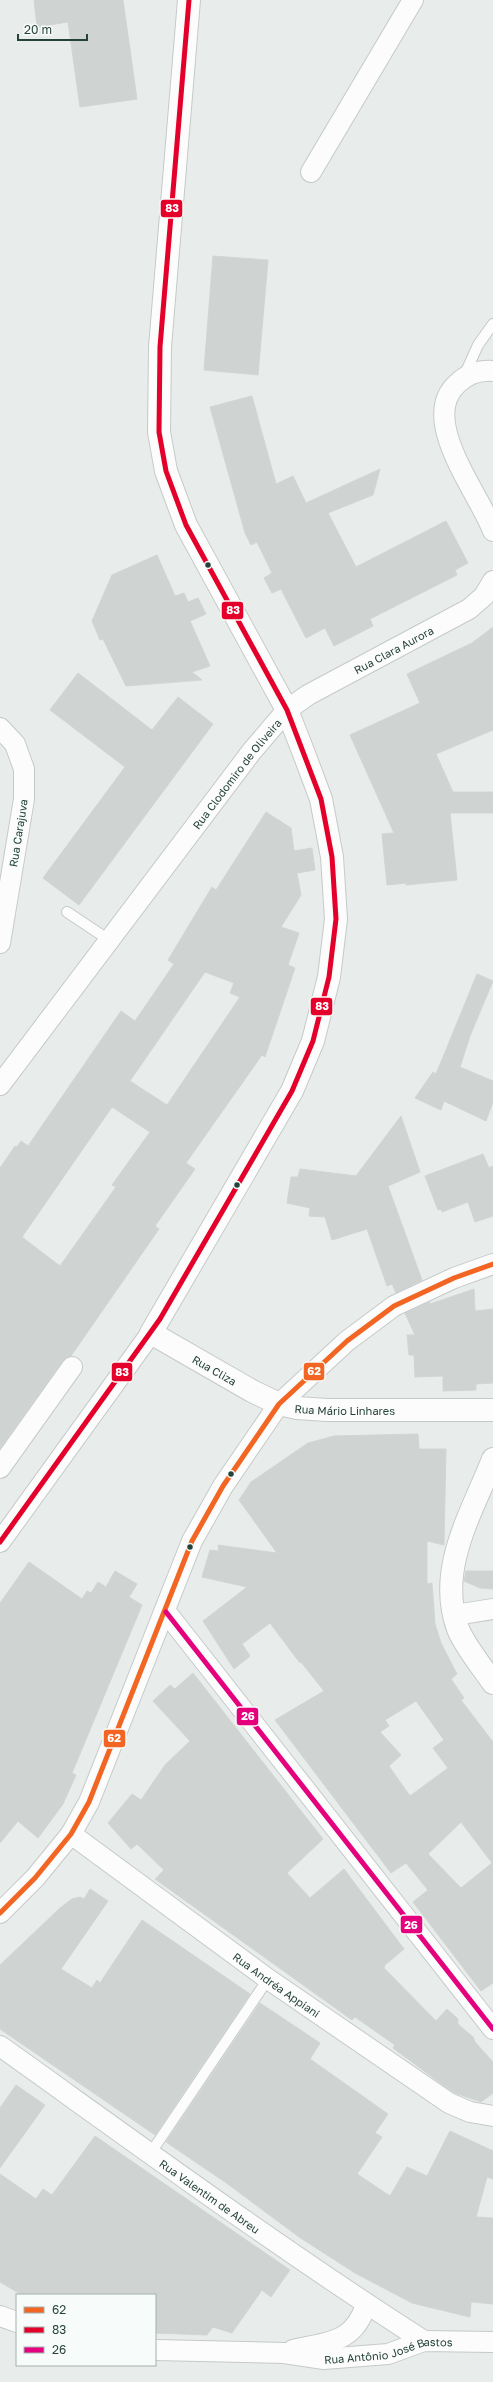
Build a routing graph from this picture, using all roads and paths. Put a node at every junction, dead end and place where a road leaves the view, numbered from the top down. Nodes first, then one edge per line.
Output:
1 (189, 0) edge
2 (413, 0) edge
3 (311, 172) dead end
4 (493, 324) edge
5 (493, 371) edge
6 (463, 378) junction
7 (493, 531) edge
8 (493, 581) edge
9 (287, 710) junction
10 (0, 728) edge
11 (67, 912) dead end
12 (110, 940) junction
13 (0, 944) edge
14 (0, 1085) edge
15 (493, 1264) edge
16 (151, 1333) junction
17 (72, 1367) dead end
18 (279, 1404) junction
19 (493, 1410) edge
20 (493, 1459) edge
21 (0, 1468) edge
22 (0, 1542) edge
23 (493, 1609) edge
24 (166, 1612) junction
25 (455, 1615) junction
26 (493, 1683) edge
27 (71, 1834) junction
28 (0, 1913) edge
29 (268, 1979) junction
30 (493, 2029) edge
31 (0, 2046) edge
32 (493, 2116) edge
33 (150, 2154) junction
34 (366, 2304) junction
35 (0, 2316) edge
36 (16, 2322) edge
37 (424, 2341) junction
38 (493, 2342) edge
39 (156, 2350) edge
40 (284, 2353) junction

1 - 9 street, Rua Clodomiro de Oliveira
2 - 3 street
4 - 6 lane
5 - 6 street
6 - 7 street
8 - 9 street, Rua Clara Aurora
9 - 12 street, Rua Clodomiro de Oliveira
9 - 16 street
10 - 13 street, Rua Carajuva
11 - 12 lane
12 - 14 street, Rua Clodomiro de Oliveira
15 - 18 street
16 - 18 street, Rua Cliza
16 - 22 street
17 - 21 street
18 - 19 street, Rua Mário Linhares
18 - 24 street, Rua Mário Linhares
20 - 25 street
23 - 25 street
24 - 27 street, Rua Mário Linhares
24 - 30 street
25 - 26 street
27 - 28 street, Rua Mário Linhares
27 - 29 street, Rua Andréa Appiani
29 - 32 street, Rua Andréa Appiani
29 - 33 lane
31 - 33 street, Rua Valentim de Abreu
33 - 34 street, Rua Valentim de Abreu
34 - 37 street, Rua Valentim de Abreu
34 - 40 street, Rua Antônio José Bastos
35 - 36 street
37 - 38 street, Rua Antônio José Bastos
37 - 40 street, Rua Antônio José Bastos
39 - 40 street, Rua Antônio José Bastos

